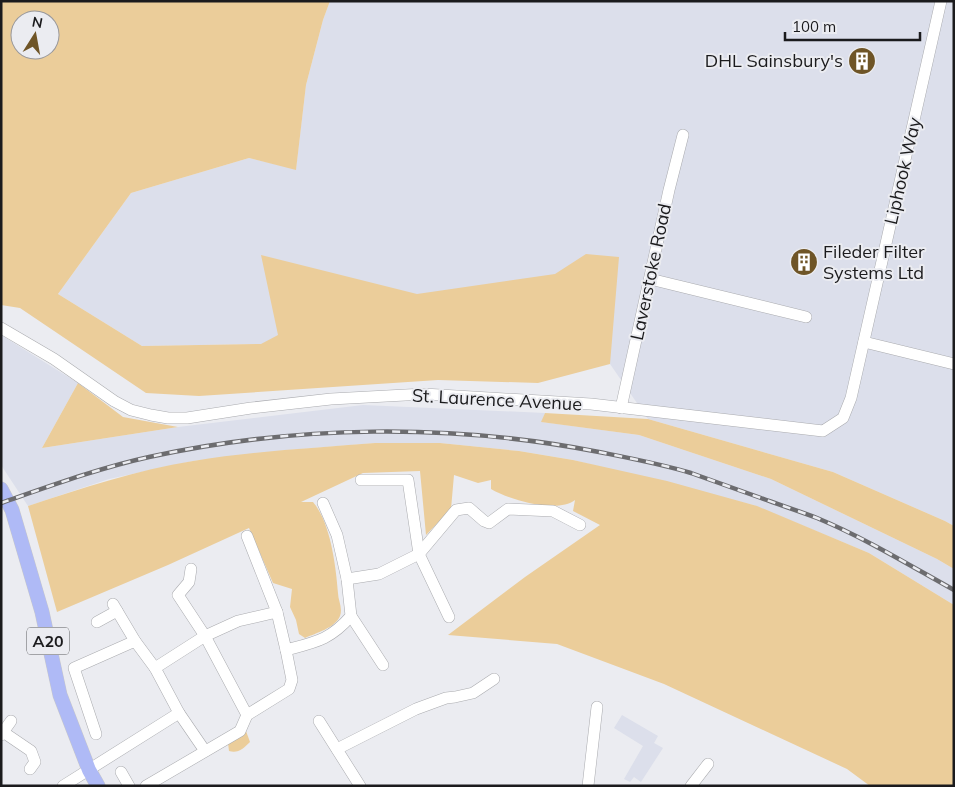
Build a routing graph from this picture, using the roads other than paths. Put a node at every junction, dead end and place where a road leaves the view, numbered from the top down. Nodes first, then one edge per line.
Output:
1 (941, 1) edge
2 (683, 135) dead end
3 (650, 278) junction
4 (806, 317) dead end
5 (1, 328) edge
6 (864, 342) junction
7 (954, 364) edge
8 (621, 408) junction
9 (361, 480) dead end
10 (1, 489) edge
11 (322, 503) dead end
12 (580, 525) dead end
13 (246, 536) dead end
14 (419, 554) junction
15 (191, 569) dead end
16 (346, 579) junction
17 (277, 612) junction
18 (351, 616) junction
19 (449, 617) dead end
20 (97, 622) dead end
21 (205, 636) junction
22 (136, 641) junction
23 (286, 650) junction
24 (383, 665) dead end
25 (155, 668) junction
26 (494, 679) dead end
27 (597, 707) dead end
28 (179, 713) junction
29 (247, 715) junction
30 (11, 721) dead end
31 (319, 721) dead end
32 (2, 733) edge
33 (96, 734) dead end
34 (337, 749) junction
35 (204, 751) junction
36 (708, 764) dead end
37 (30, 769) dead end
38 (89, 770) junction
39 (121, 772) dead end
40 (63, 786) edge
41 (98, 786) edge
42 (129, 786) edge
43 (146, 786) edge
44 (360, 786) edge
45 (588, 786) edge
46 (691, 786) edge

1 - 6 street, Liphook Way
2 - 3 street, Laverstoke Road
3 - 4 street
3 - 8 street, Laverstoke Road
5 - 8 street, St. Laurence Avenue
6 - 7 street
6 - 8 street, St. Laurence Avenue
9 - 14 street
10 - 38 main road, A20
11 - 16 street
12 - 14 street
13 - 17 street
14 - 16 street
14 - 19 street
15 - 21 street
16 - 18 street
17 - 21 street
17 - 23 street
18 - 23 street
18 - 24 street
20 - 22 street
21 - 25 street
21 - 29 street
22 - 25 street
22 - 33 street
23 - 29 street
25 - 28 street
26 - 34 street
27 - 45 street
28 - 35 street
28 - 38 street
29 - 35 street
30 - 32 street
31 - 34 street
32 - 37 street
34 - 44 street
35 - 43 street
36 - 46 street
38 - 40 street
38 - 41 main road, A20
39 - 42 street

